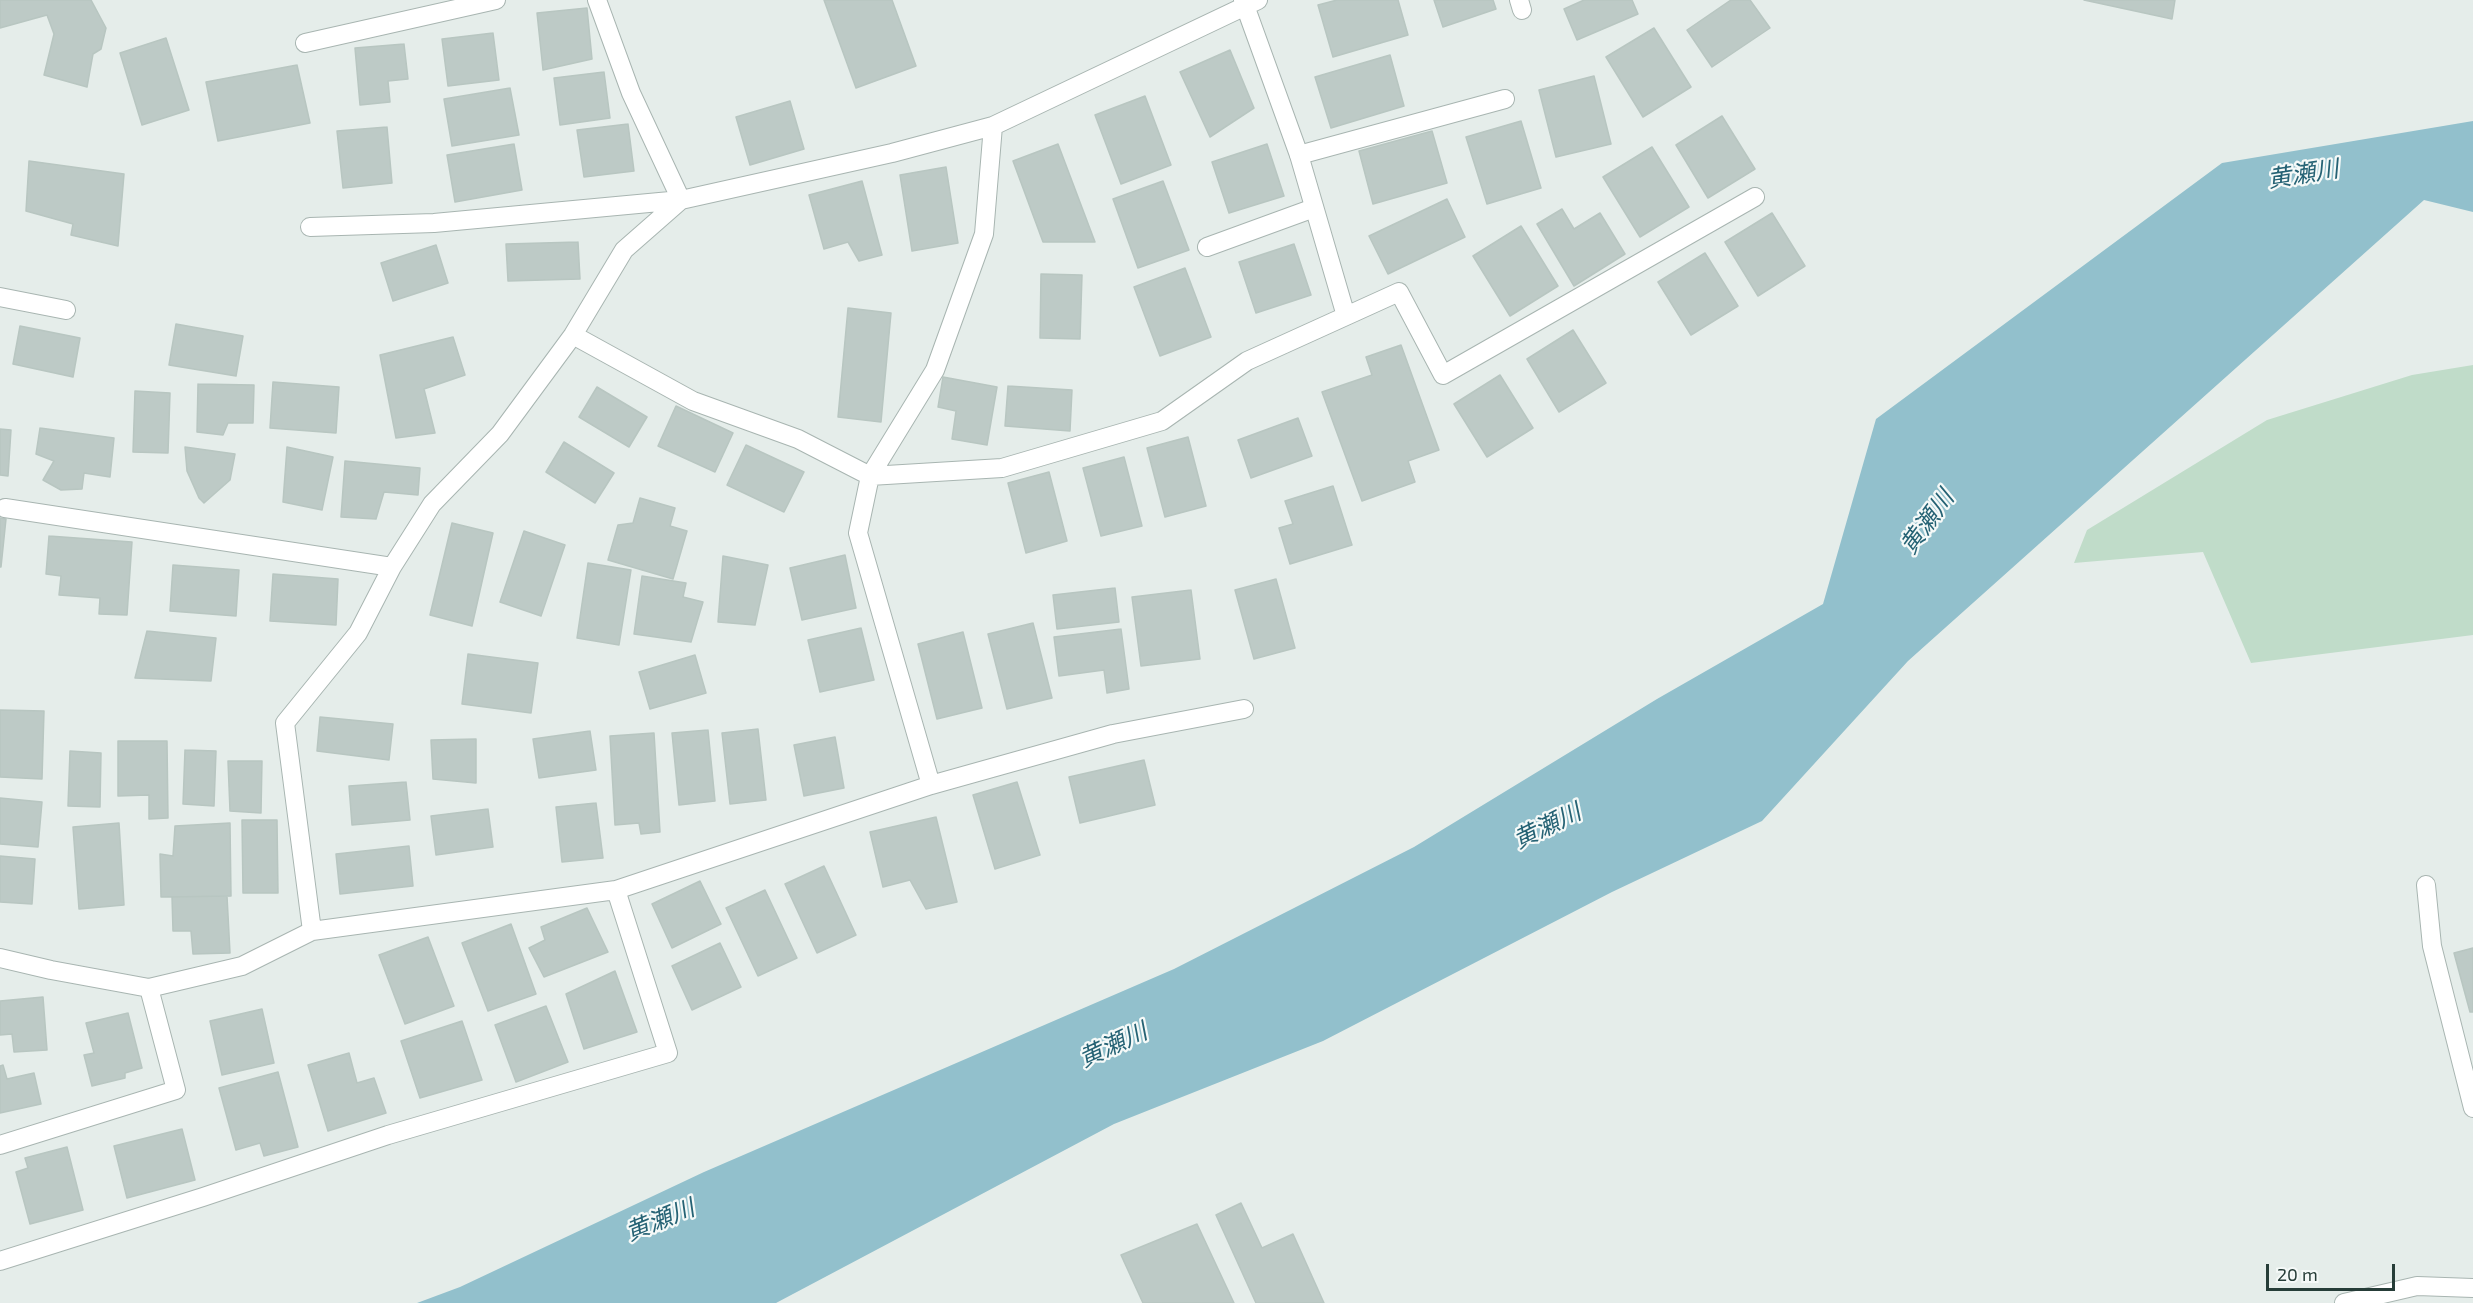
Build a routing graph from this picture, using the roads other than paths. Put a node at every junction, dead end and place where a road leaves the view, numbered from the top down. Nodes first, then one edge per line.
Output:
1 (496, 0) edge
2 (597, 0) edge
3 (1249, 2) edge
4 (305, 43) dead end
5 (1505, 99) dead end
6 (993, 126) junction
7 (1299, 155) junction
8 (1755, 196) dead end
9 (681, 200) junction
10 (1314, 208) junction
11 (310, 227) dead end
12 (1208, 247) dead end
13 (0, 297) edge
14 (66, 310) dead end
15 (1346, 316) junction
16 (573, 335) junction
17 (870, 476) junction
18 (5, 508) dead end
19 (392, 567) junction
20 (1244, 709) dead end
21 (932, 785) junction
22 (2426, 885) dead end
23 (616, 890) junction
24 (312, 931) junction
25 (0, 958) edge
26 (148, 988) junction
27 (2473, 1108) edge
28 (0, 1145) edge
29 (0, 1261) edge
30 (2473, 1288) edge
31 (2344, 1303) edge

1 - 4 street
2 - 9 street
3 - 6 street
3 - 7 street
5 - 7 street
6 - 9 street
6 - 17 street
7 - 10 street
8 - 15 street
9 - 11 street
9 - 16 street
10 - 12 street
10 - 15 street
13 - 14 street
15 - 17 street
16 - 17 street
16 - 19 street
17 - 21 street
18 - 19 street
19 - 24 street
20 - 21 street
21 - 23 street
22 - 27 street
23 - 24 street
23 - 29 street
24 - 26 street
25 - 26 street
26 - 28 street
30 - 31 street

